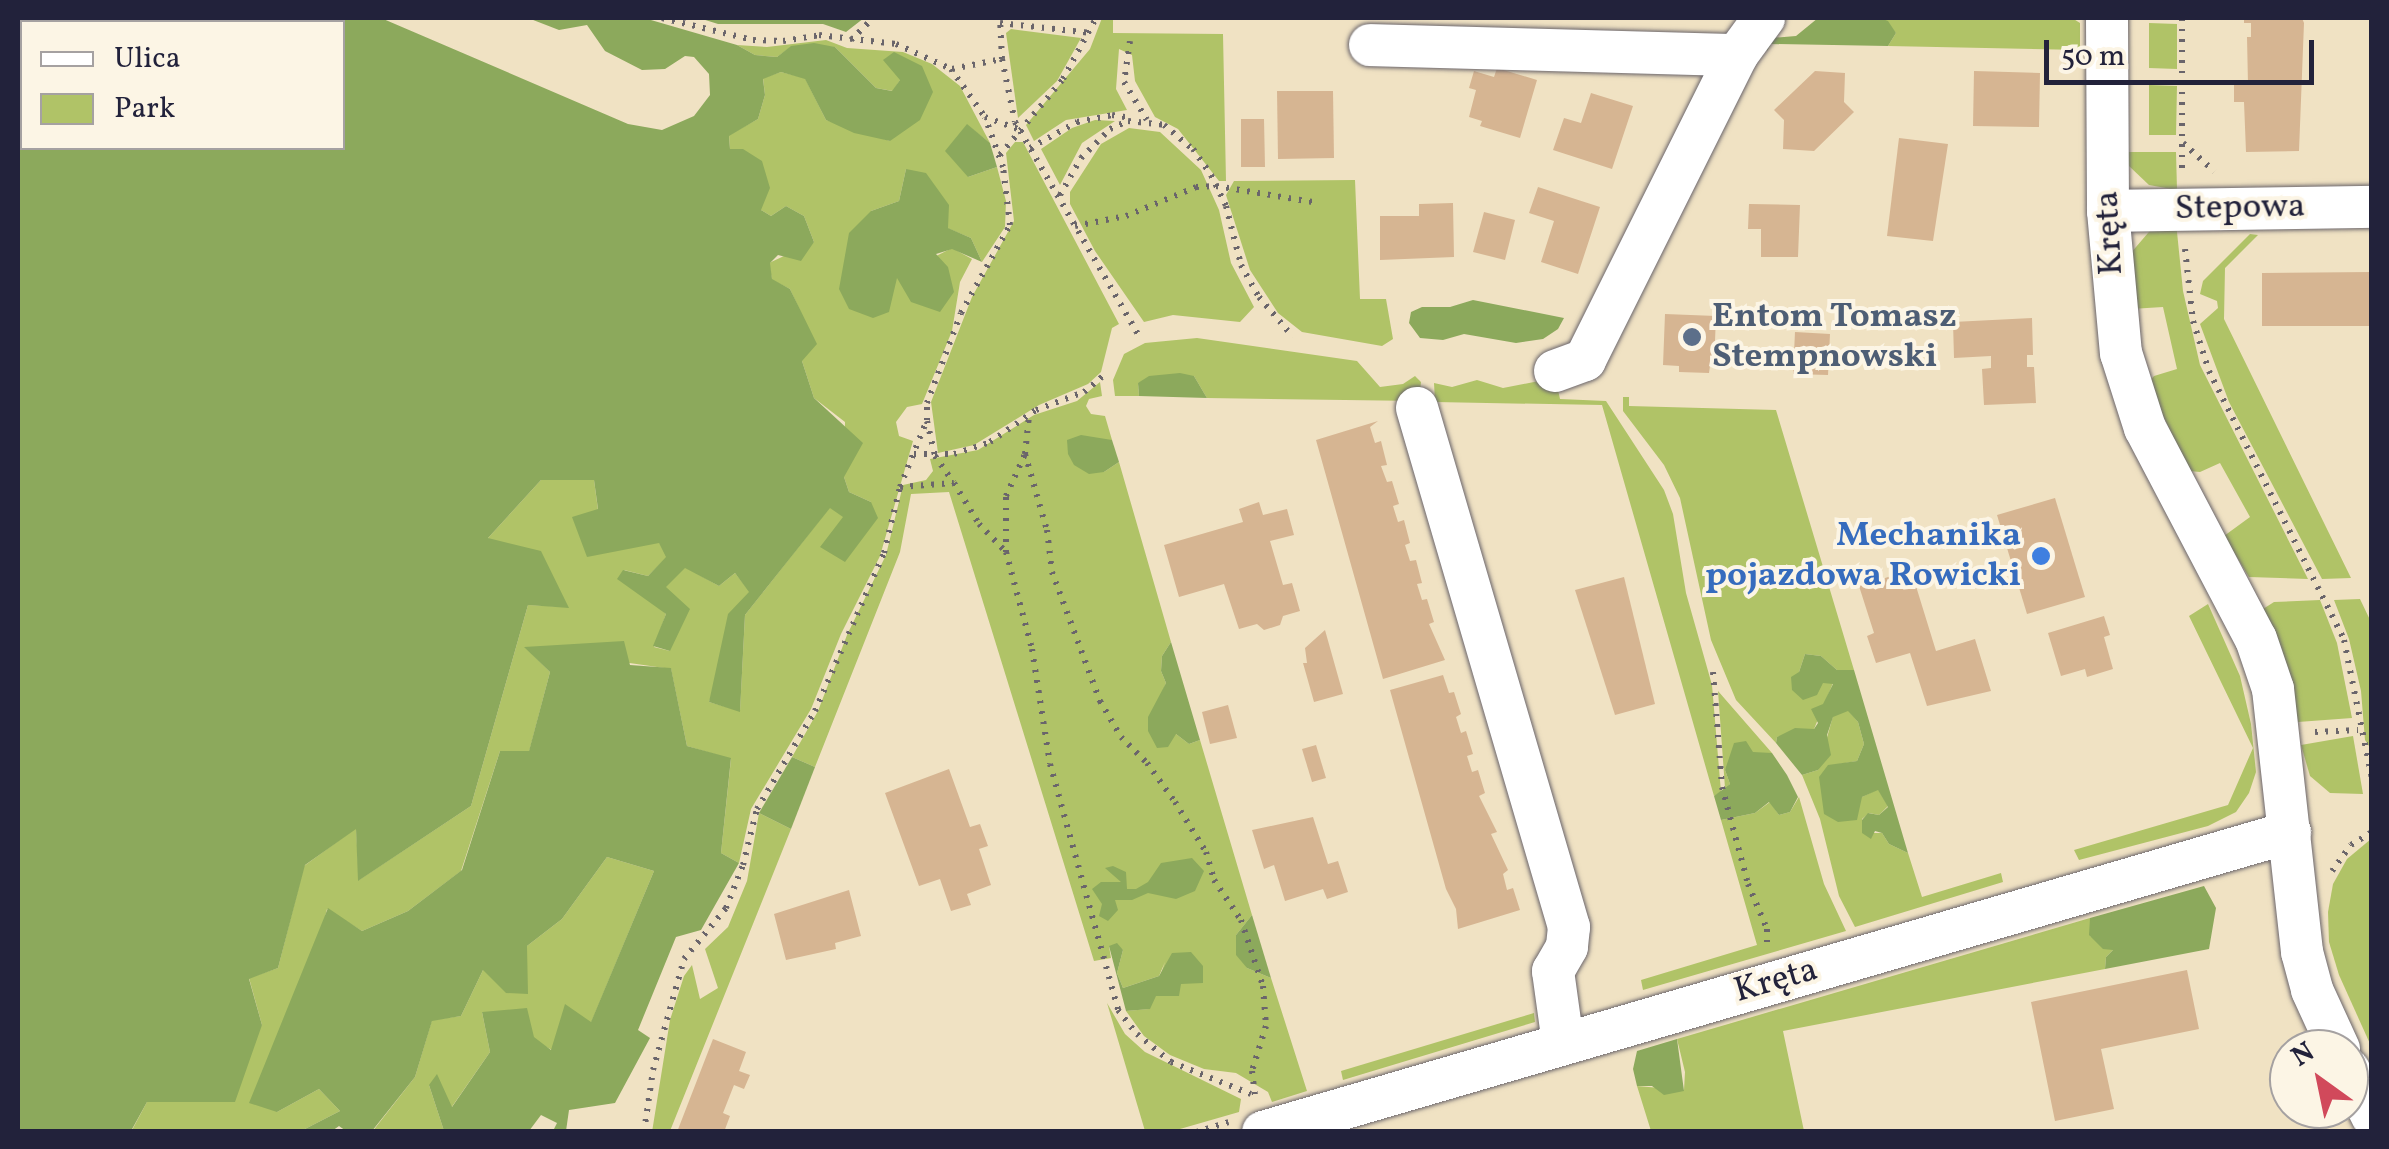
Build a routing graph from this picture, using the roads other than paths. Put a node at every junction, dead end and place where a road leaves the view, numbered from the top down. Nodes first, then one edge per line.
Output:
1 (1764, 18) edge
2 (2107, 18) edge
3 (1370, 45) dead end
4 (1737, 55) junction
5 (2372, 207) edge
6 (2108, 212) junction
7 (1555, 371) dead end
8 (1417, 408) dead end
9 (2290, 832) junction
10 (2330, 1029) edge
11 (1563, 1043) junction
12 (1262, 1119) edge

1 - 4 street
2 - 6 street, Kręta
3 - 4 street
4 - 7 street
5 - 6 street, Stepowa
6 - 9 street, Kręta
8 - 11 street
9 - 10 street, Kręta
9 - 11 street, Kręta
11 - 12 street, Kręta

